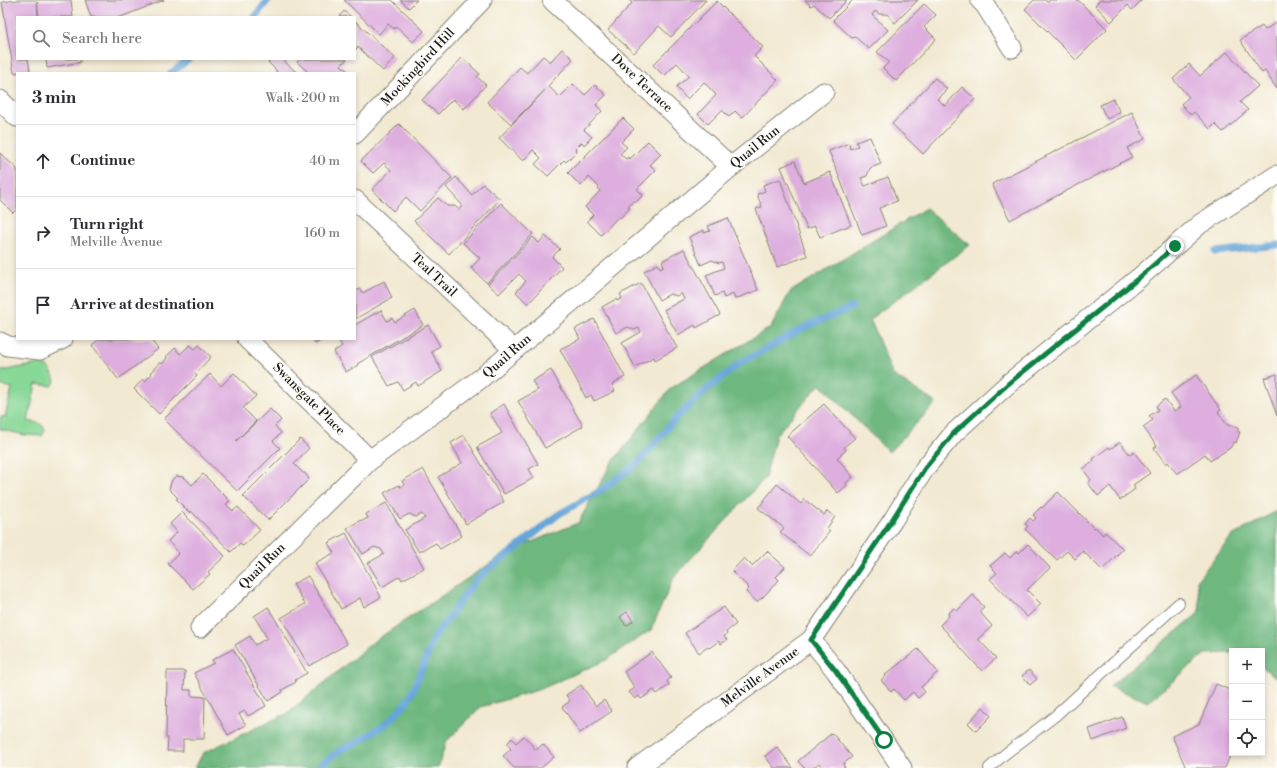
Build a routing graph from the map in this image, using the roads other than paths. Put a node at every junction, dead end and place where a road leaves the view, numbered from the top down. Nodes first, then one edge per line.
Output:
1 (482, 0) edge
2 (552, 0) edge
3 (985, 2) edge
4 (1012, 48) dead end
5 (824, 92) dead end
6 (0, 100) edge
7 (16, 116) edge
8 (356, 133) edge
9 (731, 167) junction
10 (1277, 175) edge
11 (356, 201) edge
12 (61, 340) edge
13 (248, 340) edge
14 (0, 342) edge
15 (514, 350) junction
16 (370, 460) junction
17 (1179, 603) dead end
18 (200, 628) dead end
19 (811, 640) junction
20 (637, 768) edge
21 (902, 768) edge
22 (989, 768) edge

1 - 8 street, Mockingbird Hill
2 - 9 street, Dove Terrace
3 - 4 street
5 - 9 street, Quail Run
6 - 7 street
9 - 15 street, Quail Run
10 - 19 street, Melville Avenue
11 - 15 street, Teal Trail
12 - 14 street
13 - 16 street, Swansgate Place
15 - 16 street, Quail Run
16 - 18 street, Quail Run
17 - 22 lane
19 - 20 street, Melville Avenue
19 - 21 street

